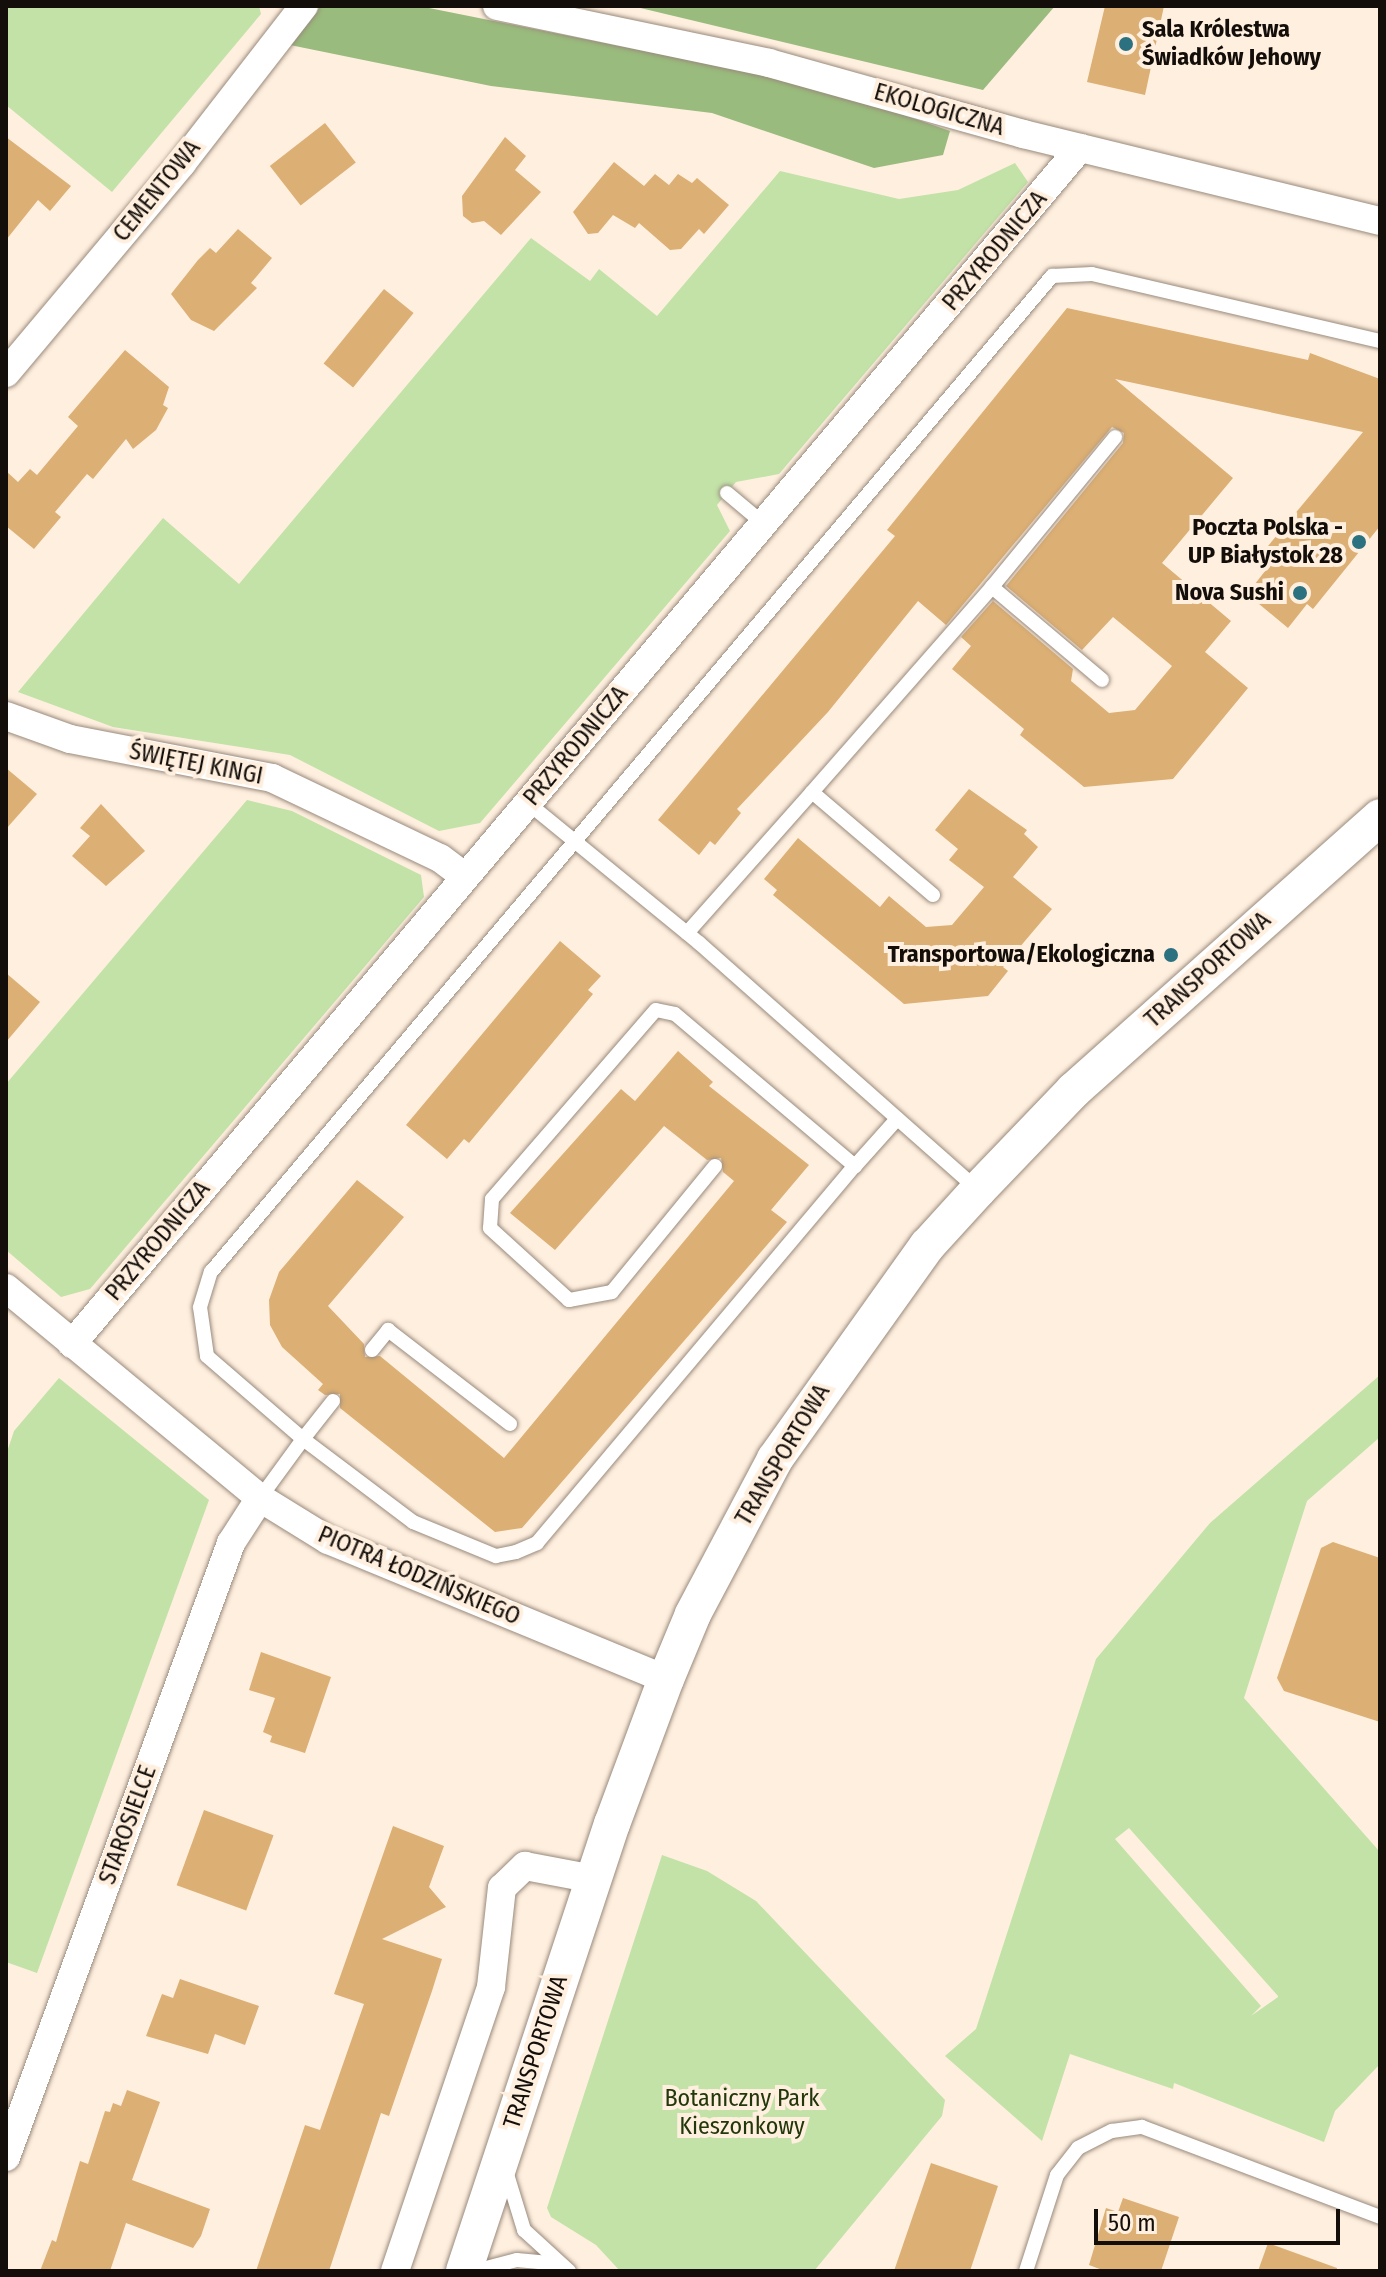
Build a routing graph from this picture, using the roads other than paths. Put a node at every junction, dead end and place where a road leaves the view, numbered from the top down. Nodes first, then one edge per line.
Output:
1 (304, 6) edge
2 (497, 6) edge
3 (1080, 148) junction
4 (1380, 221) edge
5 (1380, 341) edge
6 (6, 373) edge
7 (1115, 437) dead end
8 (727, 493) dead end
9 (764, 524) junction
10 (992, 587) junction
11 (1102, 680) dead end
12 (6, 716) edge
13 (812, 792) junction
14 (528, 803) junction
15 (1380, 817) edge
16 (577, 843) junction
17 (464, 876) junction
18 (933, 895) dead end
19 (687, 933) junction
20 (897, 1119) junction
21 (715, 1166) dead end
22 (855, 1166) junction
23 (978, 1190) junction
24 (6, 1288) edge
25 (72, 1344) junction
26 (372, 1350) dead end
27 (333, 1401) dead end
28 (510, 1424) dead end
29 (303, 1439) junction
30 (260, 1498) junction
31 (666, 1679) junction
32 (594, 1879) junction
33 (502, 2155) junction
34 (6, 2157) edge
35 (1380, 2217) edge
36 (565, 2268) edge
37 (395, 2271) edge
38 (464, 2271) edge
39 (475, 2271) edge
40 (1026, 2271) edge

1 - 6 street, CEMENTOWA
2 - 3 street, EKOLOGICZNA
3 - 4 street, EKOLOGICZNA
3 - 9 street, PRZYRODNICZA
5 - 16 lane
7 - 10 lane
8 - 9 lane
9 - 14 street, PRZYRODNICZA
10 - 11 lane
10 - 13 lane
12 - 17 street, ŚWIĘTEJ KINGI
13 - 18 lane
13 - 19 lane
14 - 16 lane
14 - 17 street, PRZYRODNICZA
15 - 23 street, TRANSPORTOWA
16 - 19 lane
16 - 29 lane
17 - 25 street, PRZYRODNICZA
19 - 20 lane
20 - 22 lane
20 - 23 lane
21 - 22 lane
22 - 29 lane
23 - 31 street, TRANSPORTOWA
24 - 25 street, PIOTRA ŁODZIŃSKIEGO
25 - 30 street, PIOTRA ŁODZIŃSKIEGO
26 - 28 lane
27 - 29 lane
29 - 30 lane
30 - 31 street, PIOTRA ŁODZIŃSKIEGO
30 - 34 street, STAROSIELCE
31 - 32 street, TRANSPORTOWA
32 - 33 street, TRANSPORTOWA
32 - 37 street
33 - 36 lane
33 - 38 street, TRANSPORTOWA
35 - 40 lane
36 - 39 lane

